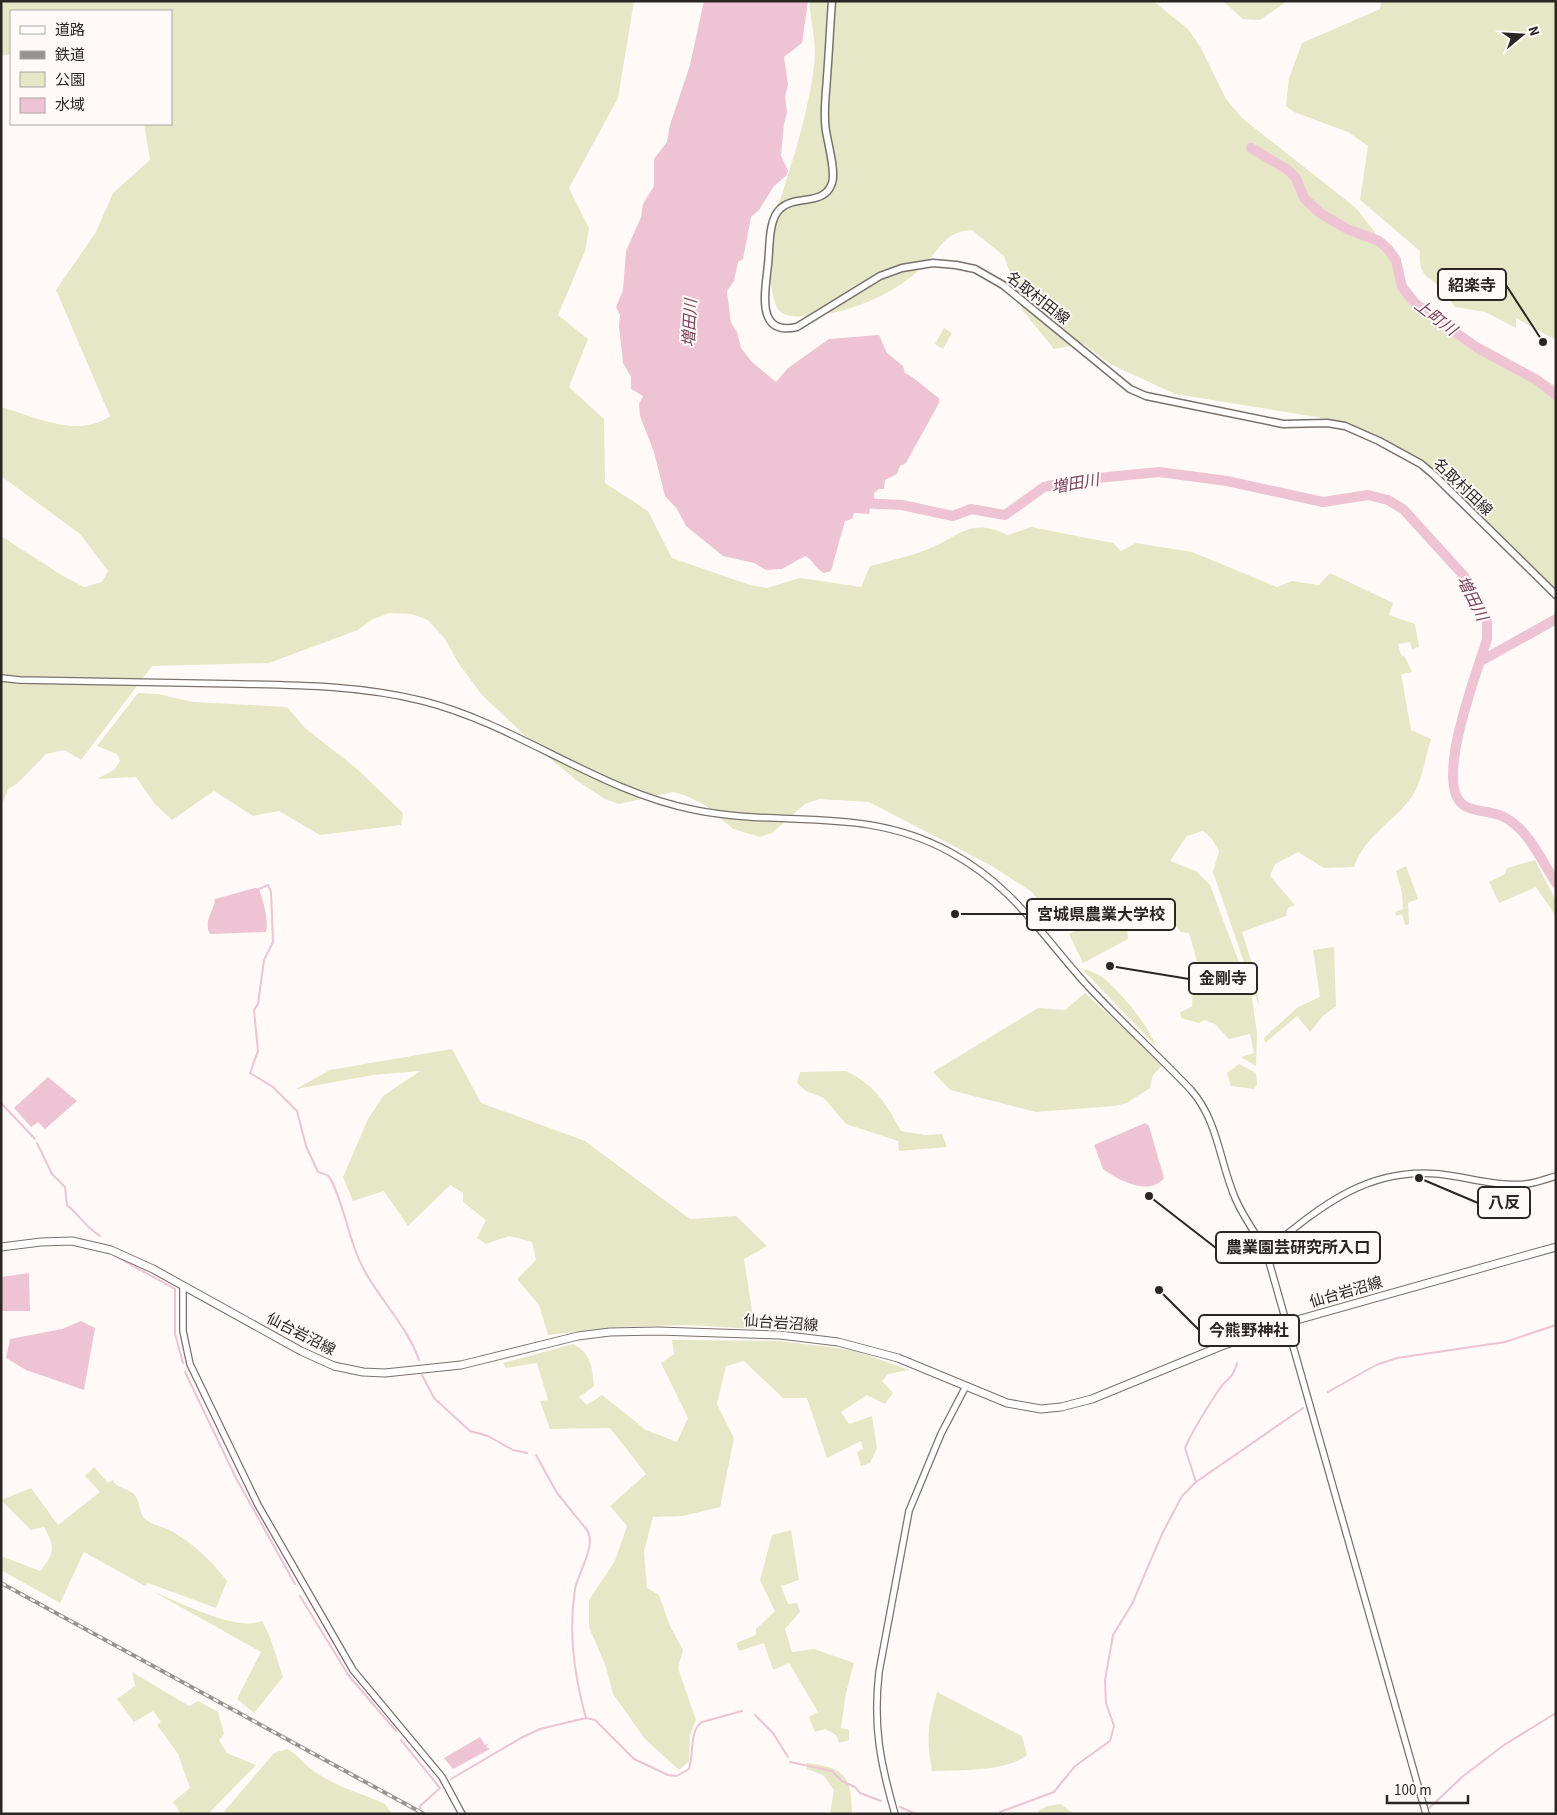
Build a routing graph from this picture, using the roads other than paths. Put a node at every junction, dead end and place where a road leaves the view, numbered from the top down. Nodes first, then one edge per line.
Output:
1 (832, 1) edge
2 (1556, 595) edge
3 (1, 678) edge
4 (1556, 1176) edge
5 (1, 1247) edge
6 (1556, 1247) edge
7 (1266, 1250) junction
8 (183, 1286) junction
9 (1288, 1323) junction
10 (966, 1386) junction
11 (1425, 1812) edge
12 (462, 1814) edge
13 (895, 1814) edge

1 - 2 main road, 名取村田線
3 - 7 street
4 - 7 street
5 - 8 main road, 仙台岩沼線
6 - 9 main road, 仙台岩沼線
7 - 9 street
8 - 10 main road, 仙台岩沼線
8 - 12 street
9 - 10 main road, 仙台岩沼線
9 - 11 street
10 - 13 street

